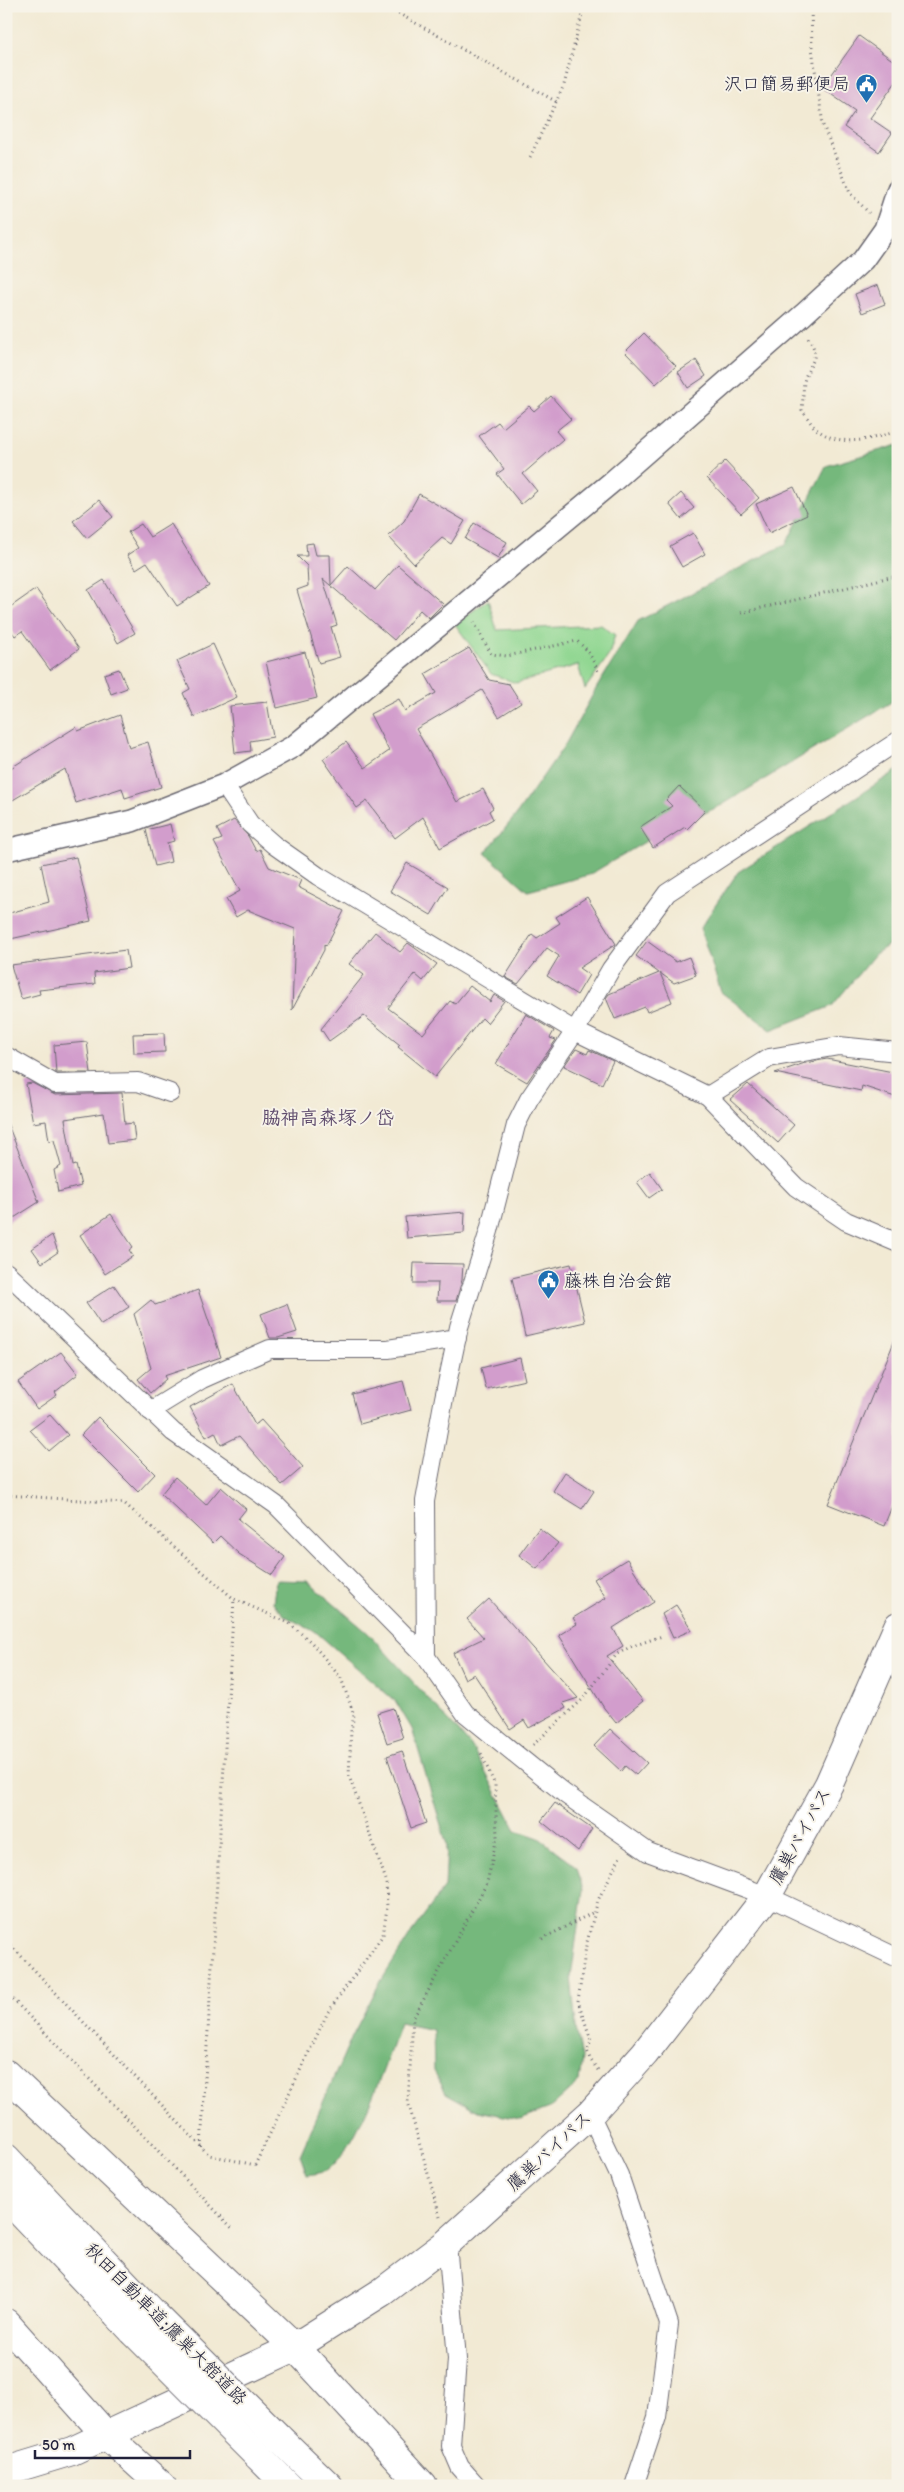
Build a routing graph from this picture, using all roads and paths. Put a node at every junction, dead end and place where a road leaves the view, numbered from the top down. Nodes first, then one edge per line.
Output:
1 (385, 6) edge
2 (584, 6) edge
3 (811, 6) edge
4 (557, 102) junction
5 (530, 157) dead end
6 (898, 189) edge
7 (885, 229) junction
8 (796, 321) junction
9 (898, 431) edge
10 (898, 577) edge
11 (464, 604) junction
12 (741, 613) dead end
13 (598, 671) dead end
14 (898, 741) edge
15 (224, 785) junction
16 (6, 850) edge
17 (575, 1030) junction
18 (898, 1052) edge
19 (6, 1056) edge
20 (170, 1094) dead end
21 (708, 1096) junction
22 (898, 1243) edge
23 (6, 1272) edge
24 (457, 1338) junction
25 (150, 1411) junction
26 (6, 1495) edge
27 (234, 1599) junction
28 (898, 1626) edge
29 (662, 1636) dead end
30 (426, 1657) junction
31 (480, 1749) dead end
32 (521, 1758) junction
33 (629, 1839) junction
34 (766, 1896) junction
35 (594, 1911) junction
36 (542, 1939) dead end
37 (6, 1940) edge
38 (898, 1958) edge
39 (6, 1992) edge
40 (6, 2074) edge
41 (614, 2088) junction
42 (590, 2114) junction
43 (201, 2147) junction
44 (6, 2158) edge
45 (6, 2197) edge
46 (233, 2229) dead end
47 (447, 2243) junction
48 (6, 2322) edge
49 (295, 2348) junction
50 (106, 2435) junction
51 (6, 2471) edge
52 (162, 2486) edge
53 (288, 2486) edge
54 (329, 2486) edge
55 (424, 2486) edge
56 (477, 2486) edge
57 (634, 2486) edge

1 - 4 path
2 - 4 path
3 - 7 path
4 - 5 path
6 - 7 street
7 - 8 street
8 - 9 path
8 - 11 street
10 - 12 path
11 - 13 path
11 - 15 street
14 - 17 street
15 - 16 street
15 - 17 street
17 - 21 street
17 - 24 street
18 - 21 street
19 - 20 street
21 - 22 street
23 - 25 street
24 - 25 street
24 - 30 street
25 - 30 street
26 - 27 path
27 - 43 path
27 - 43 path
28 - 34 highway, 鷹巣バイパス
29 - 32 path
30 - 32 street
31 - 47 path
32 - 33 street
33 - 34 street
33 - 35 path
34 - 38 street
34 - 41 highway, 鷹巣バイパス
35 - 36 path
35 - 41 path
37 - 43 path
39 - 46 path
40 - 49 highway
41 - 42 highway, 鷹巣バイパス
42 - 47 highway, 鷹巣バイパス
42 - 57 street
44 - 54 highway, 秋田自動車道;鷹巣大館道路, bridge
45 - 53 highway, 秋田自動車道;鷹巣大館道路, bridge
47 - 49 highway, 鷹巣バイパス
47 - 56 street
48 - 50 highway
49 - 50 highway, 鷹巣バイパス
49 - 55 highway
50 - 51 highway, 鷹巣バイパス
50 - 52 highway

